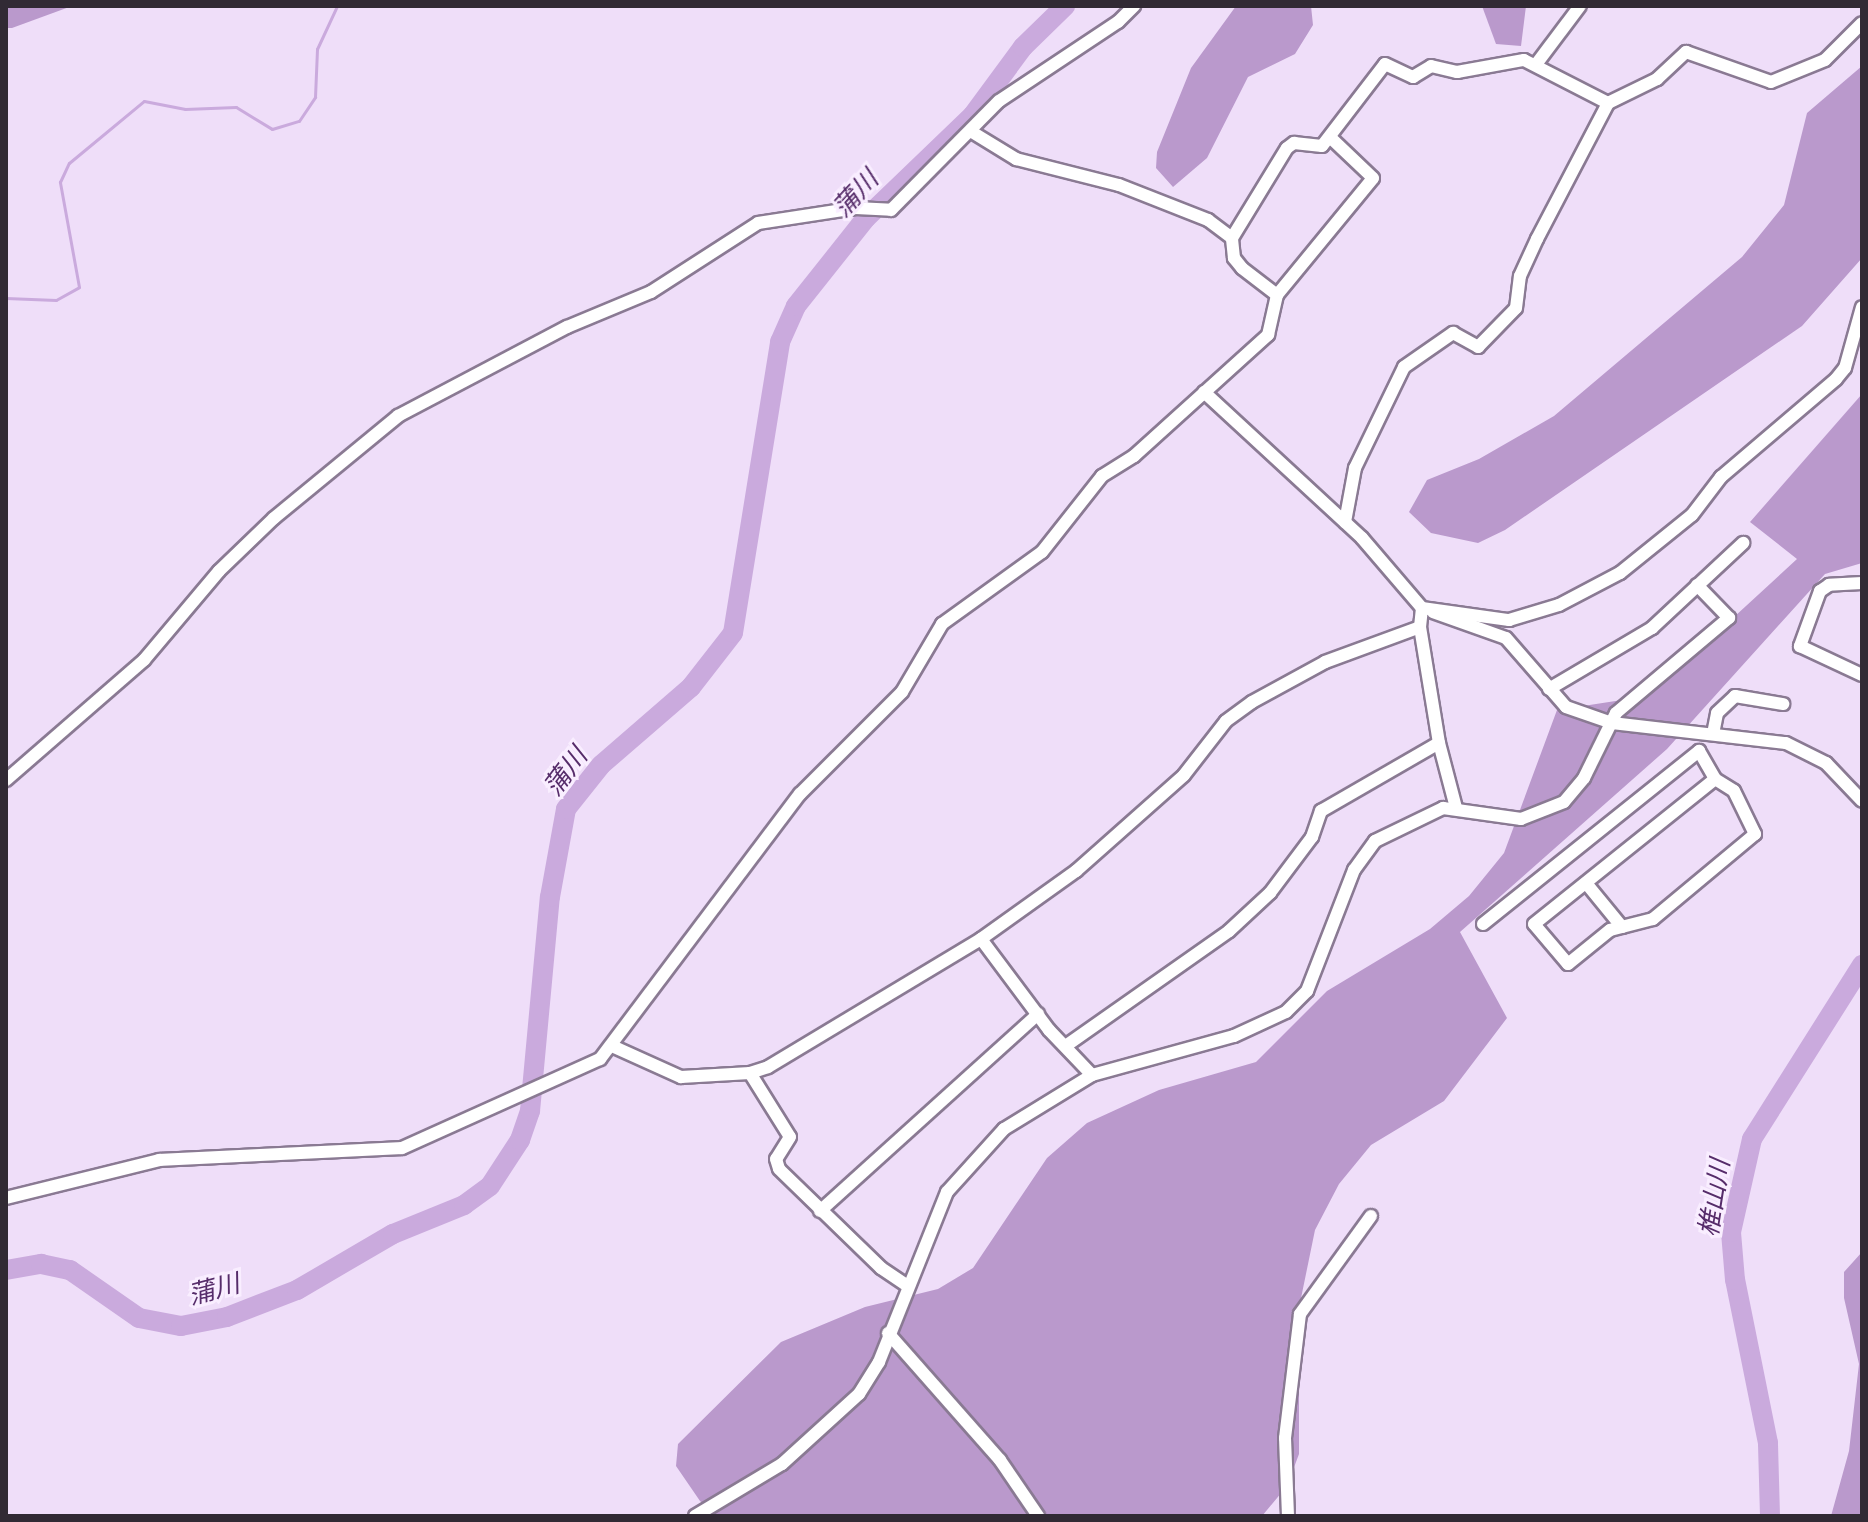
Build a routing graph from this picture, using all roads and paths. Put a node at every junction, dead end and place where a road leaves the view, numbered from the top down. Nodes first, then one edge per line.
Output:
1 (1134, 6) edge
2 (1580, 6) edge
3 (1862, 23) edge
4 (1537, 63) junction
5 (1608, 103) junction
6 (972, 132) junction
7 (1330, 137) junction
8 (1232, 238) junction
9 (1277, 295) junction
10 (1862, 307) edge
11 (1204, 392) junction
12 (1345, 522) junction
13 (1743, 543) dead end
14 (1862, 583) edge
15 (1697, 585) junction
16 (1422, 608) junction
17 (1420, 627) junction
18 (1862, 675) edge
19 (1549, 689) junction
20 (1783, 704) dead end
21 (1612, 723) junction
22 (1707, 734) junction
23 (1439, 743) junction
24 (1699, 751) junction
25 (1715, 779) junction
26 (6, 780) edge
27 (1862, 801) edge
28 (1456, 808) junction
29 (1586, 883) junction
30 (1483, 924) dead end
31 (1622, 927) junction
32 (981, 939) junction
33 (1038, 1014) junction
34 (1067, 1045) junction
35 (612, 1046) junction
36 (750, 1073) junction
37 (1092, 1075) junction
38 (6, 1198) edge
39 (820, 1211) junction
40 (1371, 1216) dead end
41 (906, 1285) junction
42 (888, 1333) junction
43 (695, 1516) edge
44 (1038, 1516) edge
45 (1288, 1516) edge

1 - 6 street
2 - 4 street
3 - 5 street
4 - 5 street
4 - 7 street
5 - 12 street
6 - 8 street
6 - 26 street
7 - 8 street
7 - 9 street
8 - 9 street
9 - 11 street
10 - 16 street
11 - 12 street
11 - 35 street
12 - 16 street
13 - 15 street
14 - 18 street
15 - 19 street
15 - 21 street
16 - 17 street
16 - 19 street
17 - 23 street
17 - 32 street
19 - 21 street
20 - 22 street
21 - 22 street
21 - 28 street
22 - 24 street
22 - 27 street
23 - 28 street
23 - 34 street
24 - 25 street
24 - 30 street
25 - 29 street
25 - 31 street
28 - 37 street
29 - 31 street
29 - 31 street
32 - 33 street
32 - 36 street
33 - 34 street
33 - 39 street
34 - 37 street
35 - 36 street
35 - 38 street
36 - 39 street
37 - 41 street
39 - 41 street
40 - 45 street
41 - 42 street
42 - 43 street
42 - 44 street

